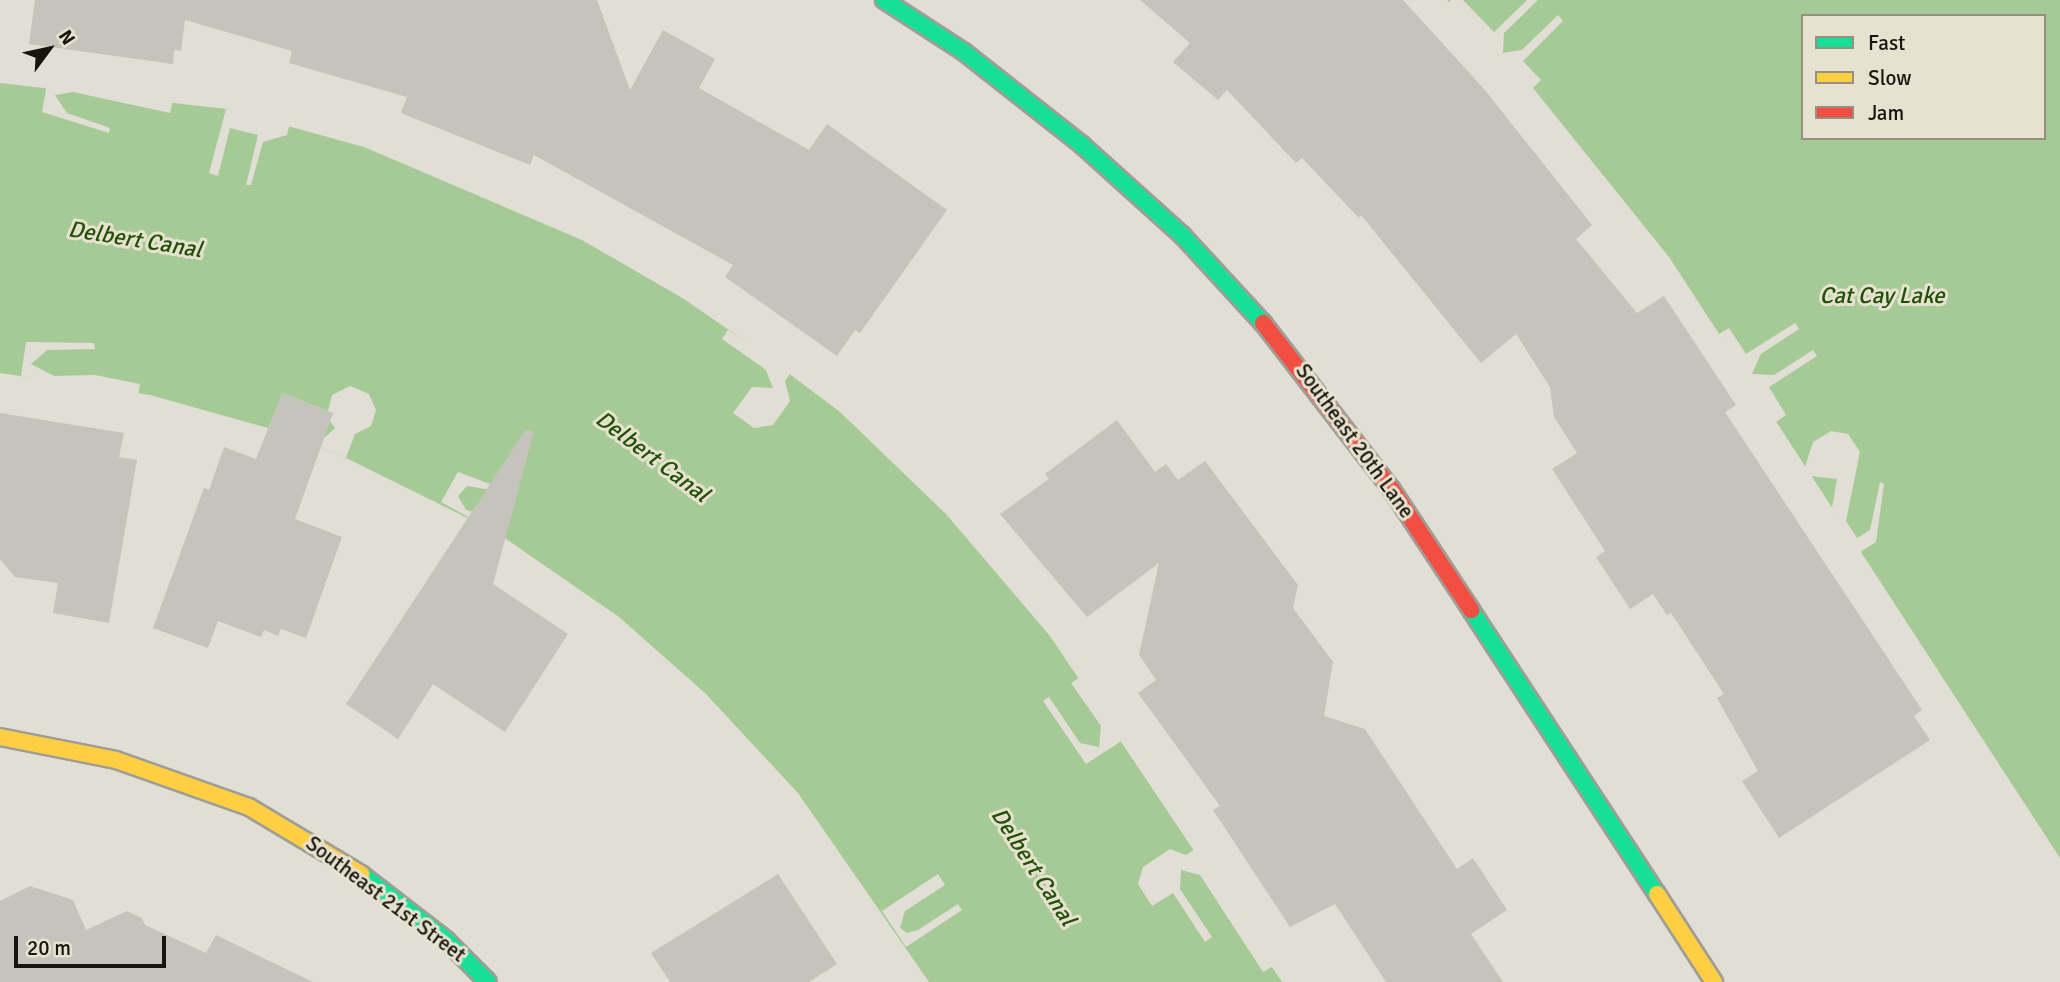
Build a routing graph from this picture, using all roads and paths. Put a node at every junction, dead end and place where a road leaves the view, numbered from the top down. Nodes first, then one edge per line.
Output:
1 (884, 0) edge
2 (0, 737) edge
3 (488, 982) edge
4 (1714, 982) edge

1 - 4 street, Southeast 20th Lane
2 - 3 street, Southeast 21st Street

